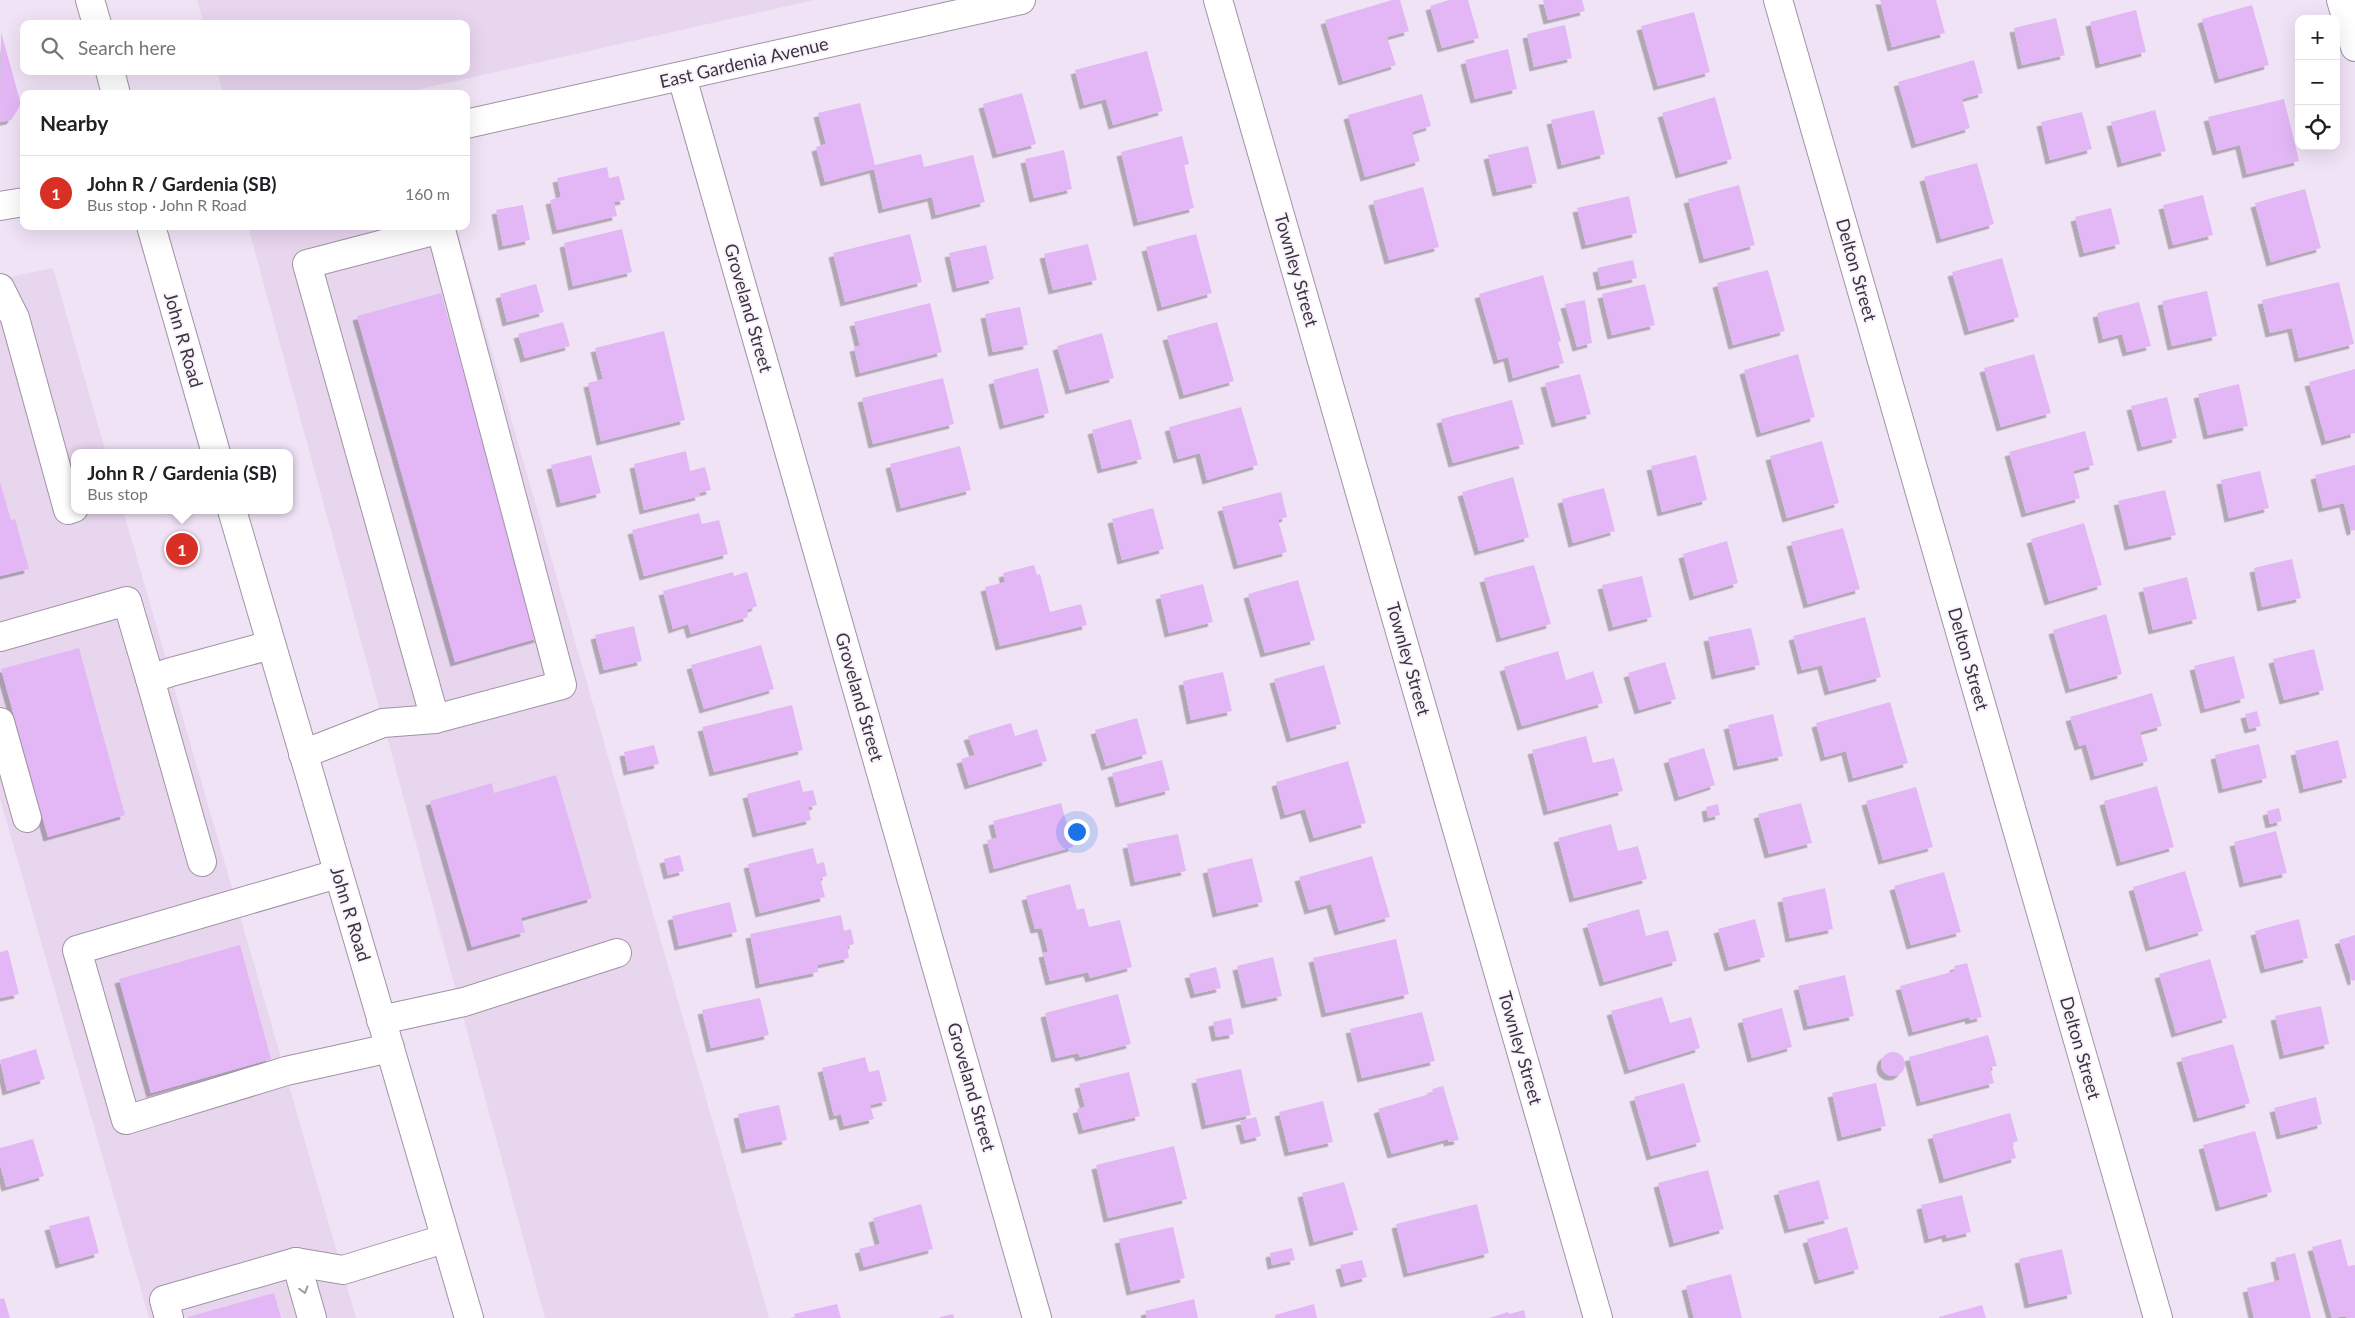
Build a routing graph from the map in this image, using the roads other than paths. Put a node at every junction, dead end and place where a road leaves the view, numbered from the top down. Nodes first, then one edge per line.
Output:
1 (90, 0) edge
2 (1021, 0) edge
3 (1218, 0) edge
4 (1778, 0) edge
5 (2342, 0) edge
6 (96, 20) edge
7 (2355, 47) edge
8 (111, 75) edge
9 (682, 77) junction
10 (115, 90) edge
11 (470, 123) edge
12 (20, 203) edge
13 (0, 206) edge
14 (152, 230) edge
15 (433, 230) edge
16 (441, 230) edge
17 (0, 288) edge
18 (7, 320) edge
19 (215, 449) edge
20 (71, 509) edge
21 (233, 514) edge
22 (0, 637) edge
23 (271, 644) junction
24 (150, 680) junction
25 (435, 719) junction
26 (0, 722) edge
27 (303, 754) junction
28 (28, 818) dead end
29 (202, 862) dead end
30 (337, 874) junction
31 (617, 953) dead end
32 (381, 1020) junction
33 (390, 1048) junction
34 (444, 1239) junction
35 (296, 1262) junction
36 (170, 1318) edge
37 (312, 1318) edge
38 (469, 1318) edge
39 (1037, 1318) edge
40 (1598, 1318) edge
41 (2158, 1318) edge

1 - 6 street
2 - 9 street, East Gardenia Avenue
3 - 40 street, Townley Street
4 - 41 street, Delton Street
5 - 7 street
8 - 10 street
9 - 11 street, East Gardenia Avenue
9 - 39 street, Groveland Street
12 - 13 street
14 - 19 street, John R Road
15 - 25 street
16 - 25 street
17 - 18 street
18 - 20 street
21 - 23 street, John R Road
22 - 24 street
23 - 24 street
23 - 27 street, John R Road
24 - 29 street
25 - 27 street
26 - 28 street
27 - 30 street, John R Road
30 - 32 street, John R Road
30 - 33 street
31 - 32 street
32 - 33 street, John R Road
33 - 34 street, John R Road
34 - 35 street
34 - 38 street, John R Road
35 - 36 street
35 -> 37 street

